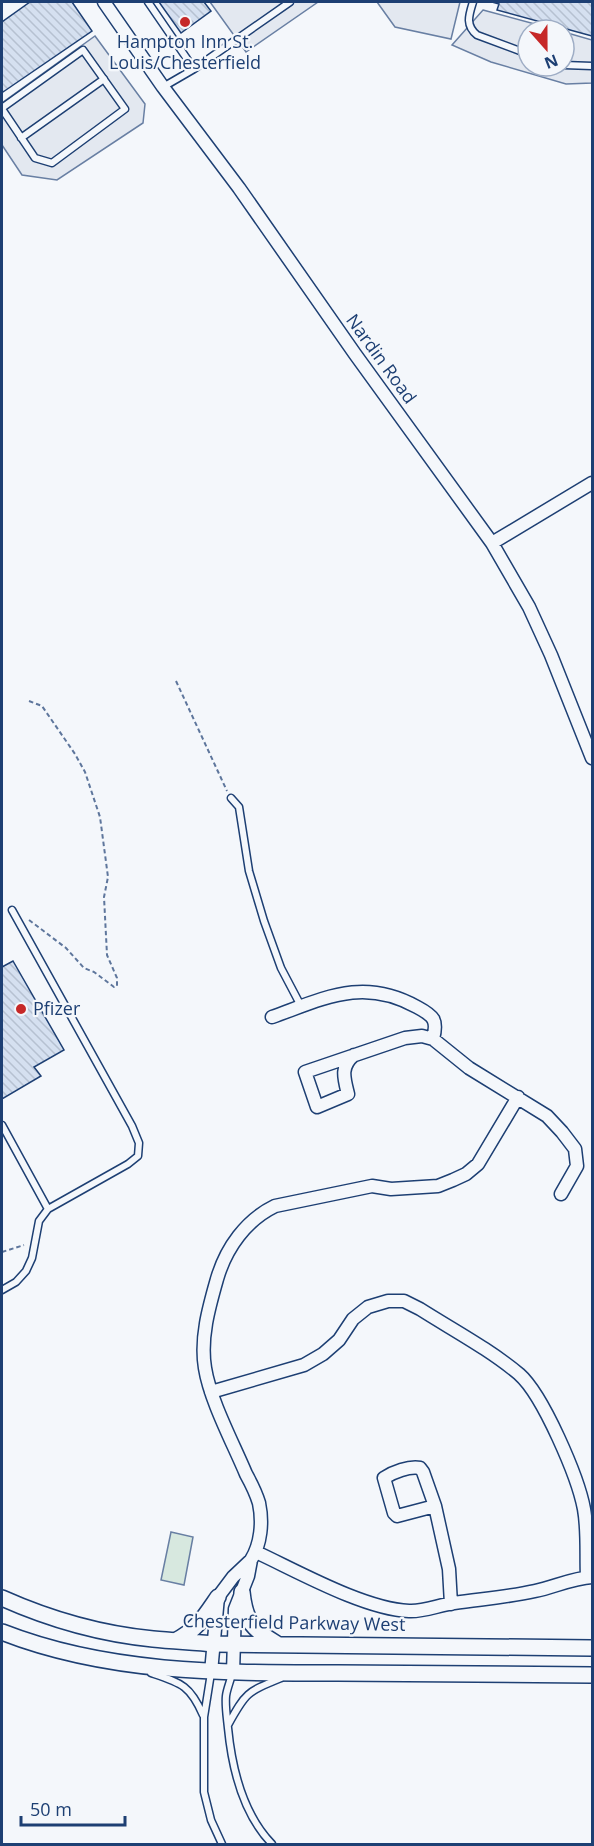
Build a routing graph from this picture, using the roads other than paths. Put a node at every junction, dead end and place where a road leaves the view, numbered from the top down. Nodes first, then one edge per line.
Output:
1 (104, 2) edge
2 (148, 2) edge
3 (290, 2) edge
4 (473, 2) edge
5 (516, 50) edge
6 (576, 65) edge
7 (592, 66) edge
8 (194, 69) junction
9 (104, 79) junction
10 (163, 87) junction
11 (2, 109) edge
12 (21, 138) junction
13 (592, 483) edge
14 (492, 543) junction
15 (592, 758) edge
16 (231, 798) road end
17 (12, 910) dead end
18 (302, 1007) junction
19 (272, 1017) dead end
20 (433, 1040) junction
21 (354, 1055) junction
22 (518, 1097) junction
23 (2, 1125) edge
24 (561, 1194) dead end
25 (48, 1209) junction
26 (2, 1290) edge
27 (212, 1392) junction
28 (435, 1506) junction
29 (254, 1556) junction
30 (590, 1577) edge
31 (242, 1592) junction
32 (218, 1597) junction
33 (2, 1598) edge
34 (451, 1604) junction
35 (2, 1632) edge
36 (175, 1641) junction
37 (214, 1644) junction
38 (234, 1644) junction
39 (277, 1644) junction
40 (592, 1648) edge
41 (131, 1666) junction
42 (211, 1672) junction
43 (232, 1672) junction
44 (292, 1673) junction
45 (591, 1677) edge
46 (204, 1717) junction
47 (228, 1725) junction
48 (222, 1845) edge
49 (272, 1845) edge

1 - 10 street, Nardin Road
2 - 8 lane
3 - 8 lane
4 - 5 lane
6 - 7 lane
8 - 10 lane
9 - 11 lane
9 - 12 lane
9 - 12 lane
10 - 14 street, Nardin Road
11 - 12 lane
13 - 14 street
14 - 15 street, Nardin Road
16 - 18 lane
17 - 25 lane
18 - 19 street
18 - 20 street
20 - 21 street
20 - 22 street
21 - 21 street
22 - 24 street
22 - 27 street
23 - 25 lane
25 - 26 lane
27 - 29 street
27 - 30 street
28 - 28 street
28 - 34 street
29 - 31 street
29 - 32 street
29 - 34 street
30 - 34 street
31 - 38 street
31 - 39 street
32 - 36 street
32 - 37 street
33 - 36 street, Chesterfield Parkway West
35 - 41 street
36 - 37 street, Chesterfield Parkway West
37 - 38 street, Chesterfield Parkway West
37 - 42 street
38 - 39 street, Chesterfield Parkway West
38 - 43 street
39 - 40 street, Chesterfield Parkway West
41 - 42 street
41 - 46 lane
42 - 43 street
42 - 46 lane
43 - 44 street
43 - 47 lane
44 - 45 street
44 - 47 lane
46 - 48 lane
47 - 49 lane

